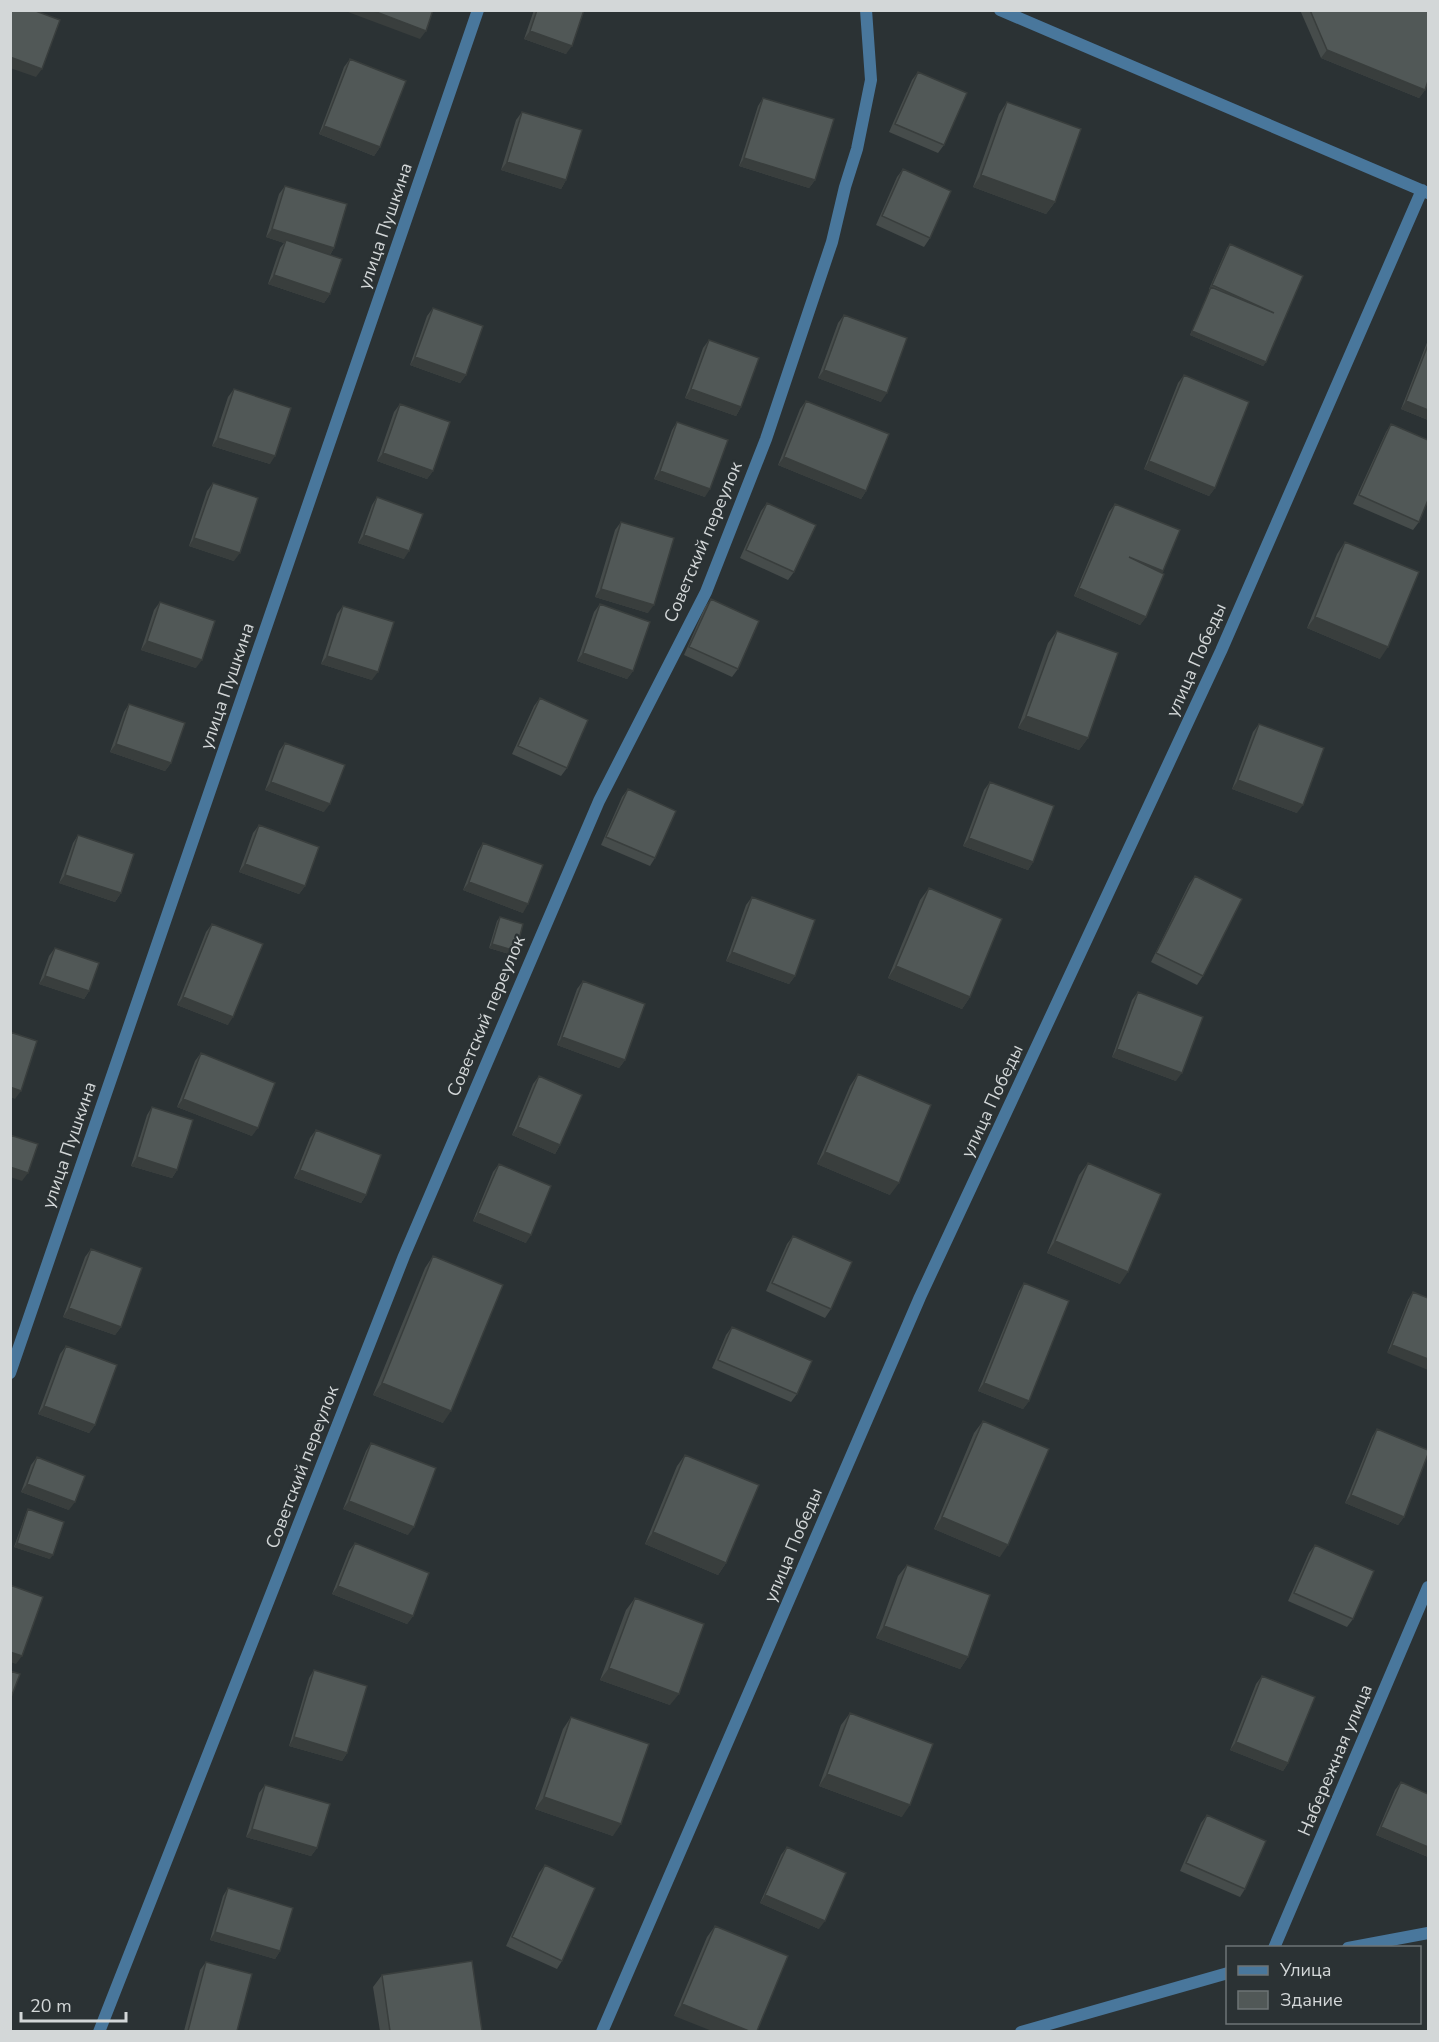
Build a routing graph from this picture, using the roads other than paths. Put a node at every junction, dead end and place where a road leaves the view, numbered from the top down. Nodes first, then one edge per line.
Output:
1 (478, 10) edge
2 (866, 10) edge
3 (1000, 10) edge
4 (1425, 191) edge
5 (10, 1373) edge
6 (1428, 1587) edge
7 (1428, 1933) edge
8 (1274, 1946) edge
9 (1354, 1946) edge
10 (1226, 1973) edge
11 (99, 2031) edge
12 (602, 2031) edge
13 (1021, 2031) edge

1 - 5 street, улица Пушкина
2 - 11 street, Советский переулок
3 - 4 street
4 - 12 street, улица Победы
6 - 8 street, Набережная улица
7 - 9 street
10 - 13 street

